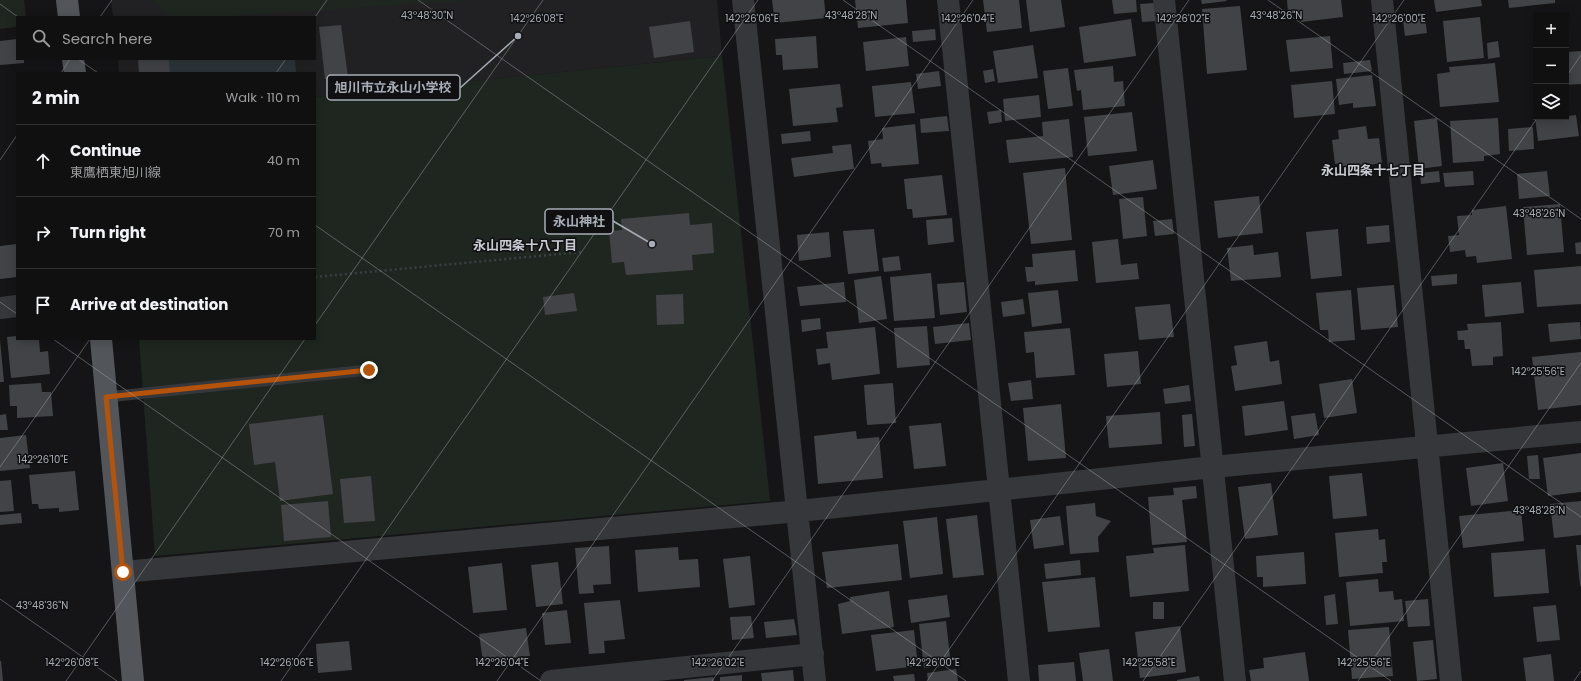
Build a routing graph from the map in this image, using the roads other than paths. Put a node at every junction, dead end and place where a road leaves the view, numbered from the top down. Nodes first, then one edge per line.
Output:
1 (67, 0) edge
2 (743, 0) edge
3 (948, 0) edge
4 (1164, 0) edge
5 (1382, 0) edge
6 (69, 16) edge
7 (73, 60) edge
8 (75, 72) edge
9 (16, 306) edge
10 (0, 308) edge
11 (101, 340) edge
12 (369, 370) dead end
13 (106, 397) junction
14 (1581, 432) edge
15 (1428, 447) junction
16 (1213, 467) junction
17 (999, 490) junction
18 (799, 511) junction
19 (123, 572) junction
20 (812, 654) junction
21 (133, 681) edge
22 (551, 681) edge
23 (815, 681) edge
24 (1019, 681) edge
25 (1235, 681) edge
26 (1451, 681) edge

1 - 6 main road
2 - 18 street
3 - 17 street
4 - 16 street
5 - 15 street
7 - 8 main road
9 - 10 street
11 - 13 main road
12 - 13 lane
13 - 19 main road
14 - 15 street
15 - 16 street
15 - 26 street
16 - 17 street
16 - 25 street
17 - 18 street
17 - 24 street
18 - 19 street
18 - 20 street
19 - 21 main road
20 - 22 street
20 - 23 street

